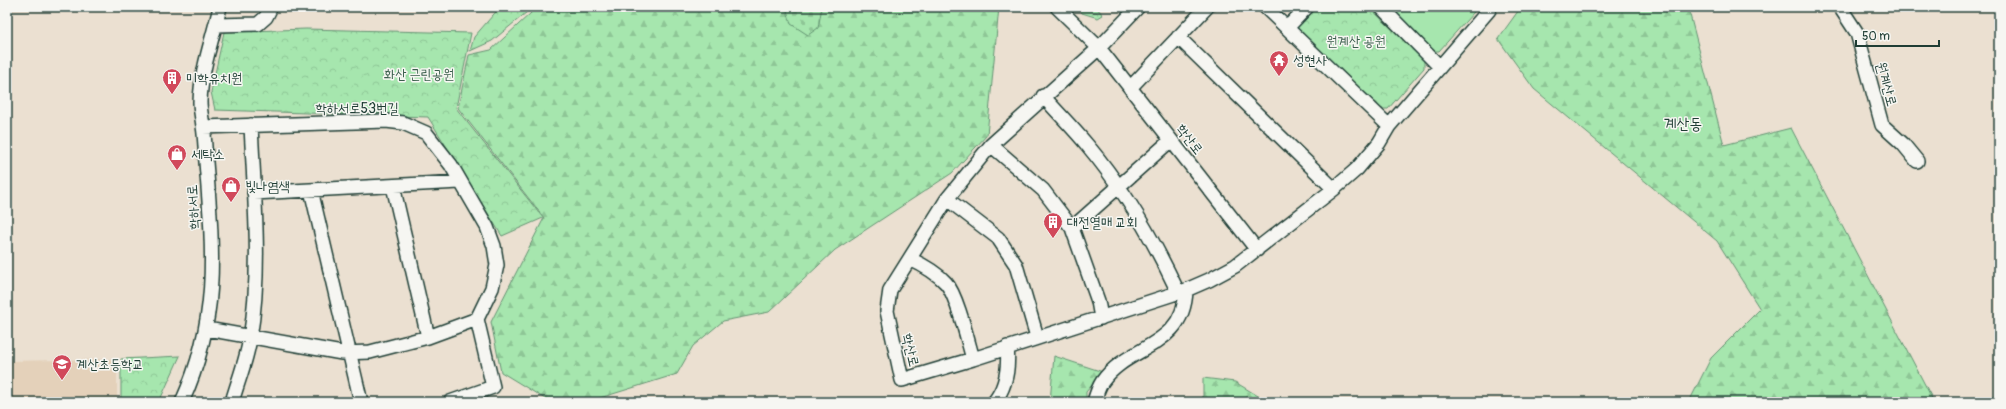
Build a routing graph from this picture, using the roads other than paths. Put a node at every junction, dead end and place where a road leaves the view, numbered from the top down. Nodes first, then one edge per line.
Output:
1 (220, 7) edge
2 (271, 7) edge
3 (1057, 7) edge
4 (1138, 7) edge
5 (1207, 7) edge
6 (1265, 7) edge
7 (1307, 7) edge
8 (1381, 7) edge
9 (1486, 7) edge
10 (1840, 7) edge
11 (216, 25) junction
12 (1287, 28) junction
13 (1178, 37) junction
14 (1099, 48) junction
15 (1440, 67) junction
16 (1130, 88) junction
17 (1043, 96) junction
18 (251, 125) junction
19 (1389, 126) junction
20 (203, 127) junction
21 (1171, 140) junction
22 (991, 145) junction
23 (1917, 161) dead end
24 (460, 182) junction
25 (393, 186) junction
26 (1118, 187) junction
27 (1334, 189) junction
28 (311, 190) junction
29 (254, 194) junction
30 (947, 199) junction
31 (1072, 228) junction
32 (1257, 250) junction
33 (910, 259) junction
34 (1182, 291) junction
35 (1100, 318) junction
36 (477, 319) junction
37 (207, 329) junction
38 (428, 337) junction
39 (1037, 337) junction
40 (250, 338) junction
41 (1007, 348) junction
42 (350, 353) junction
43 (973, 359) junction
44 (182, 402) edge
45 (232, 402) edge
46 (361, 402) edge
47 (450, 402) edge
48 (994, 402) edge
49 (1094, 402) edge

1 - 11 street, 학하서로
2 - 11 street
3 - 14 street
4 - 14 street, 학산로
5 - 13 street
6 - 12 street
7 - 12 street
8 - 15 street
9 - 15 street, 학산로
10 - 23 street, 원계산로
11 - 20 street, 학하서로
12 - 19 street
13 - 16 street
13 - 27 street
14 - 16 street, 학산로
14 - 17 street, 학산로
15 - 19 street, 학산로
16 - 21 street, 학산로
17 - 22 street, 학산로
17 - 26 street
18 - 20 street, 학하서로53번길
18 - 24 street, 학하서로53번길
18 - 29 street
19 - 27 street, 학산로
20 - 37 street, 학하서로
21 - 26 street
21 - 32 street, 학산로
22 - 30 street, 학산로
22 - 31 street
24 - 25 street
24 - 36 street, 학하서로53번길
25 - 28 street
25 - 38 street
26 - 31 street
26 - 34 street
27 - 32 street, 학산로
28 - 29 street
28 - 42 street
29 - 40 street
30 - 33 street, 학산로
30 - 39 street
31 - 35 street
32 - 34 street, 학산로
33 - 43 street
33 - 43 street, 학산로
34 - 35 street, 학산로
34 - 49 street
35 - 39 street, 학산로
36 - 38 street
36 - 47 street
37 - 40 street
37 - 44 street, 학하서로
38 - 42 street
39 - 41 street, 학산로
40 - 42 street
40 - 45 street
41 - 43 street, 학산로
41 - 48 street
42 - 46 street

